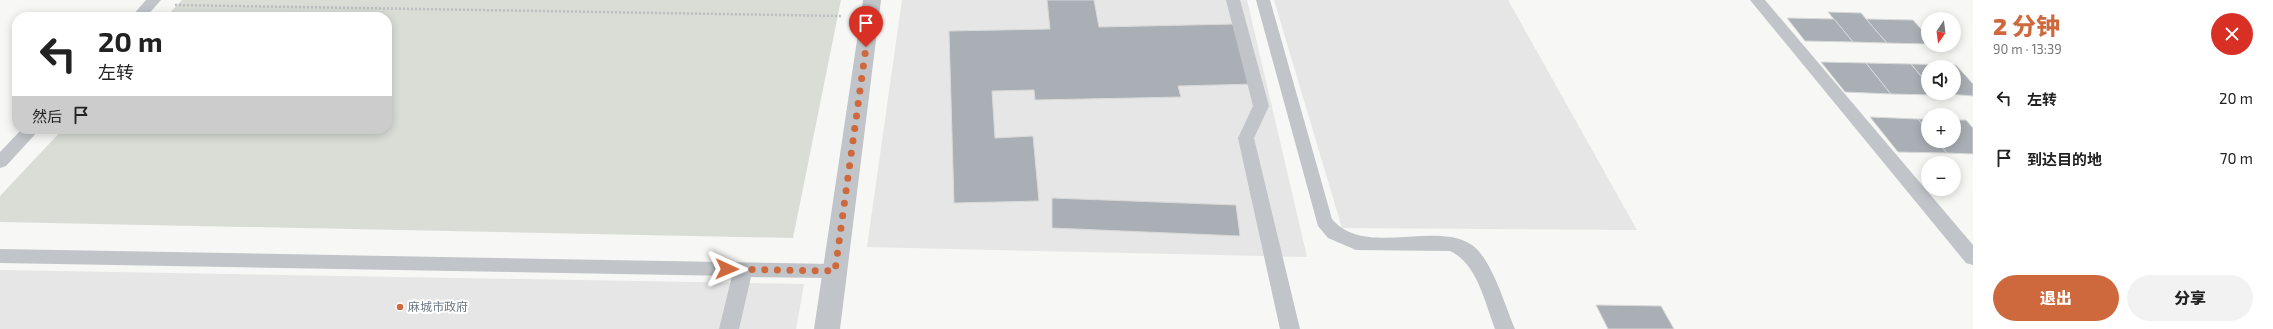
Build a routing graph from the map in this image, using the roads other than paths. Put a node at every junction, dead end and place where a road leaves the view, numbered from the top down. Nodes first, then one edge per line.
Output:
1 (1234, 0) edge
2 (1263, 0) edge
3 (1757, 0) edge
4 (152, 3) edge
5 (871, 8) edge
6 (143, 12) edge
7 (27, 134) edge
8 (0, 162) edge
9 (0, 256) edge
10 (1973, 258) edge
11 (743, 269) junction
12 (835, 271) junction
13 (729, 329) edge
14 (827, 329) edge
15 (1290, 329) edge
16 (1505, 329) edge

1 - 15 lane
2 - 16 lane
3 - 10 lane
4 - 6 lane
5 - 12 street
7 - 8 lane
9 - 11 lane
11 - 12 lane
11 - 13 lane
12 - 14 street

